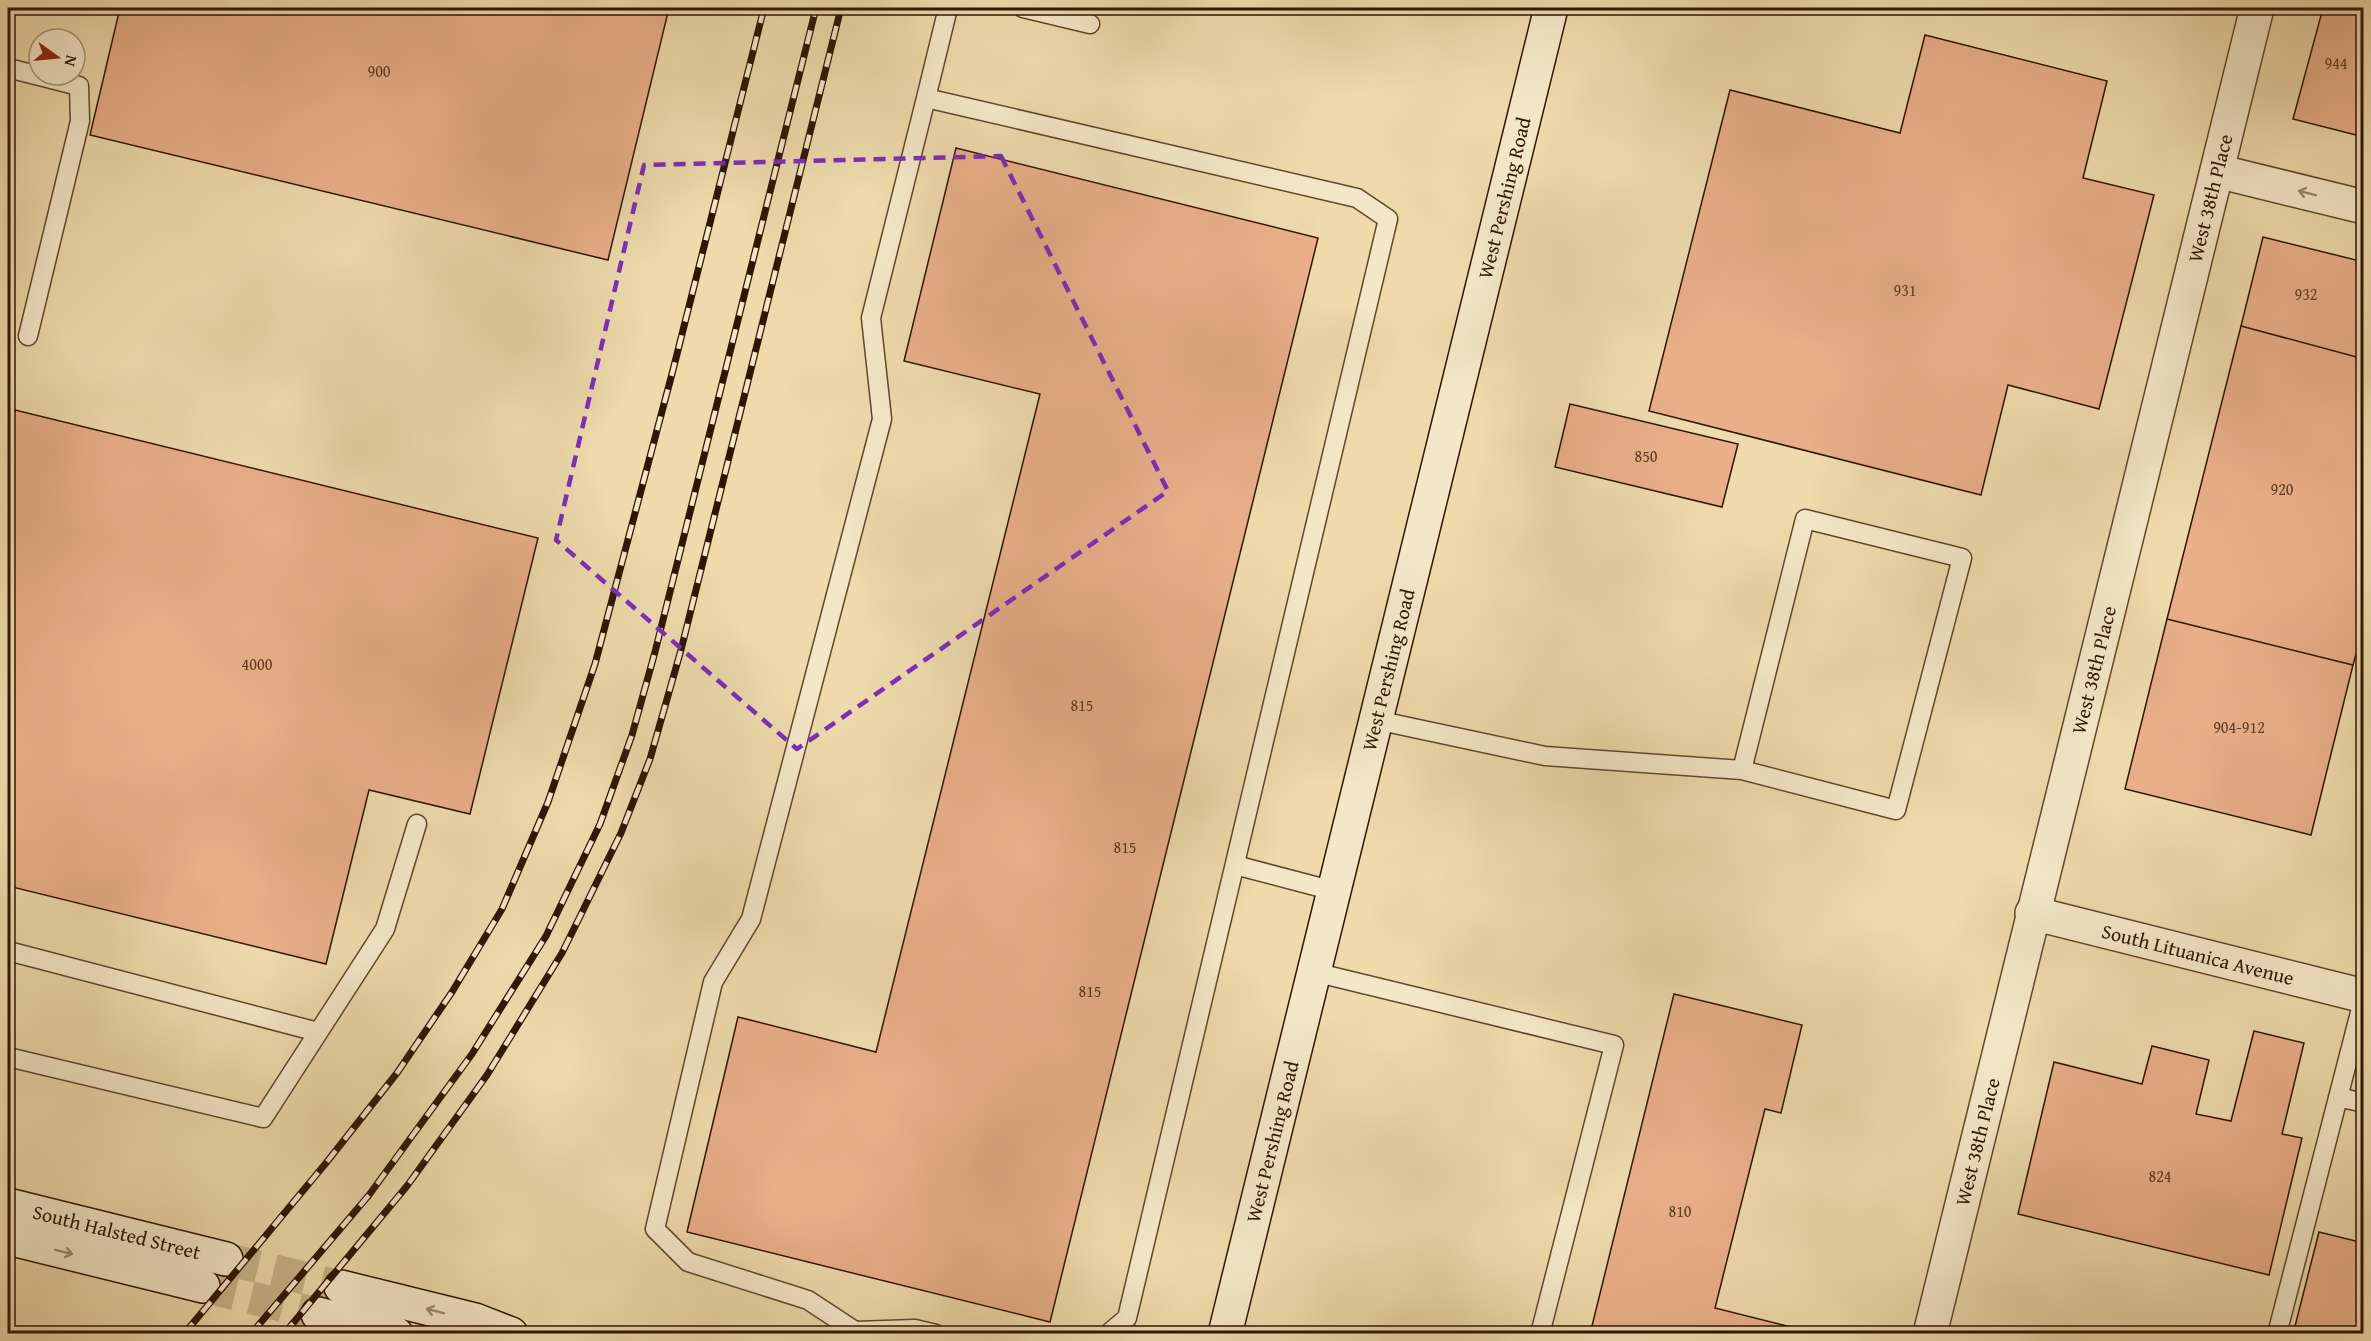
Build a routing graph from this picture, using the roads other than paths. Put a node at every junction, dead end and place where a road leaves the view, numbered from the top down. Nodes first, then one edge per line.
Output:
1 (948, 8) edge
2 (1023, 8) edge
3 (1551, 8) edge
4 (2257, 8) edge
5 (1090, 24) dead end
6 (8, 68) edge
7 (926, 98) junction
8 (2217, 171) junction
9 (2364, 207) edge
10 (28, 336) dead end
11 (1376, 720) junction
12 (1742, 770) junction
13 (417, 824) dead end
14 (1235, 865) junction
15 (1334, 891) junction
16 (2032, 913) junction
17 (8, 951) edge
18 (1314, 972) junction
19 (2364, 996) edge
20 (318, 1032) junction
21 (8, 1057) edge
22 (2338, 1097) junction
23 (2364, 1103) edge
24 (8, 1205) edge
25 (8, 1238) edge
26 (226, 1259) tunnel mouth
27 (203, 1286) tunnel mouth
28 (341, 1287) tunnel mouth
29 (318, 1314) tunnel mouth
30 (854, 1332) edge
31 (396, 1334) edge
32 (512, 1334) edge
33 (936, 1334) edge
34 (1108, 1334) edge
35 (1225, 1334) edge
36 (1540, 1334) edge
37 (1930, 1334) edge
38 (2277, 1334) edge

1 - 7 lane
2 - 5 lane
3 - 11 main road, West Pershing Road
4 - 8 main road, West 38th Place
6 - 10 lane
7 - 14 lane
7 - 30 lane
9 -> 8 main road
8 - 16 main road, West 38th Place
11 - 12 lane
11 - 15 main road, West Pershing Road
12 - 12 lane
13 - 20 lane
14 - 15 lane
14 - 34 lane
15 - 18 main road, West Pershing Road
16 - 19 main road, South Lituanica Avenue
16 - 37 main road, West 38th Place
17 - 20 lane
18 - 35 main road, West Pershing Road
18 - 36 lane
19 - 22 lane
20 - 21 lane
22 - 23 lane
22 - 38 lane
24 - 26 main road, South Halsted Street
25 -> 27 main road, South Halsted Street
32 -> 28 main road
29 - 31 main road
30 - 33 lane

